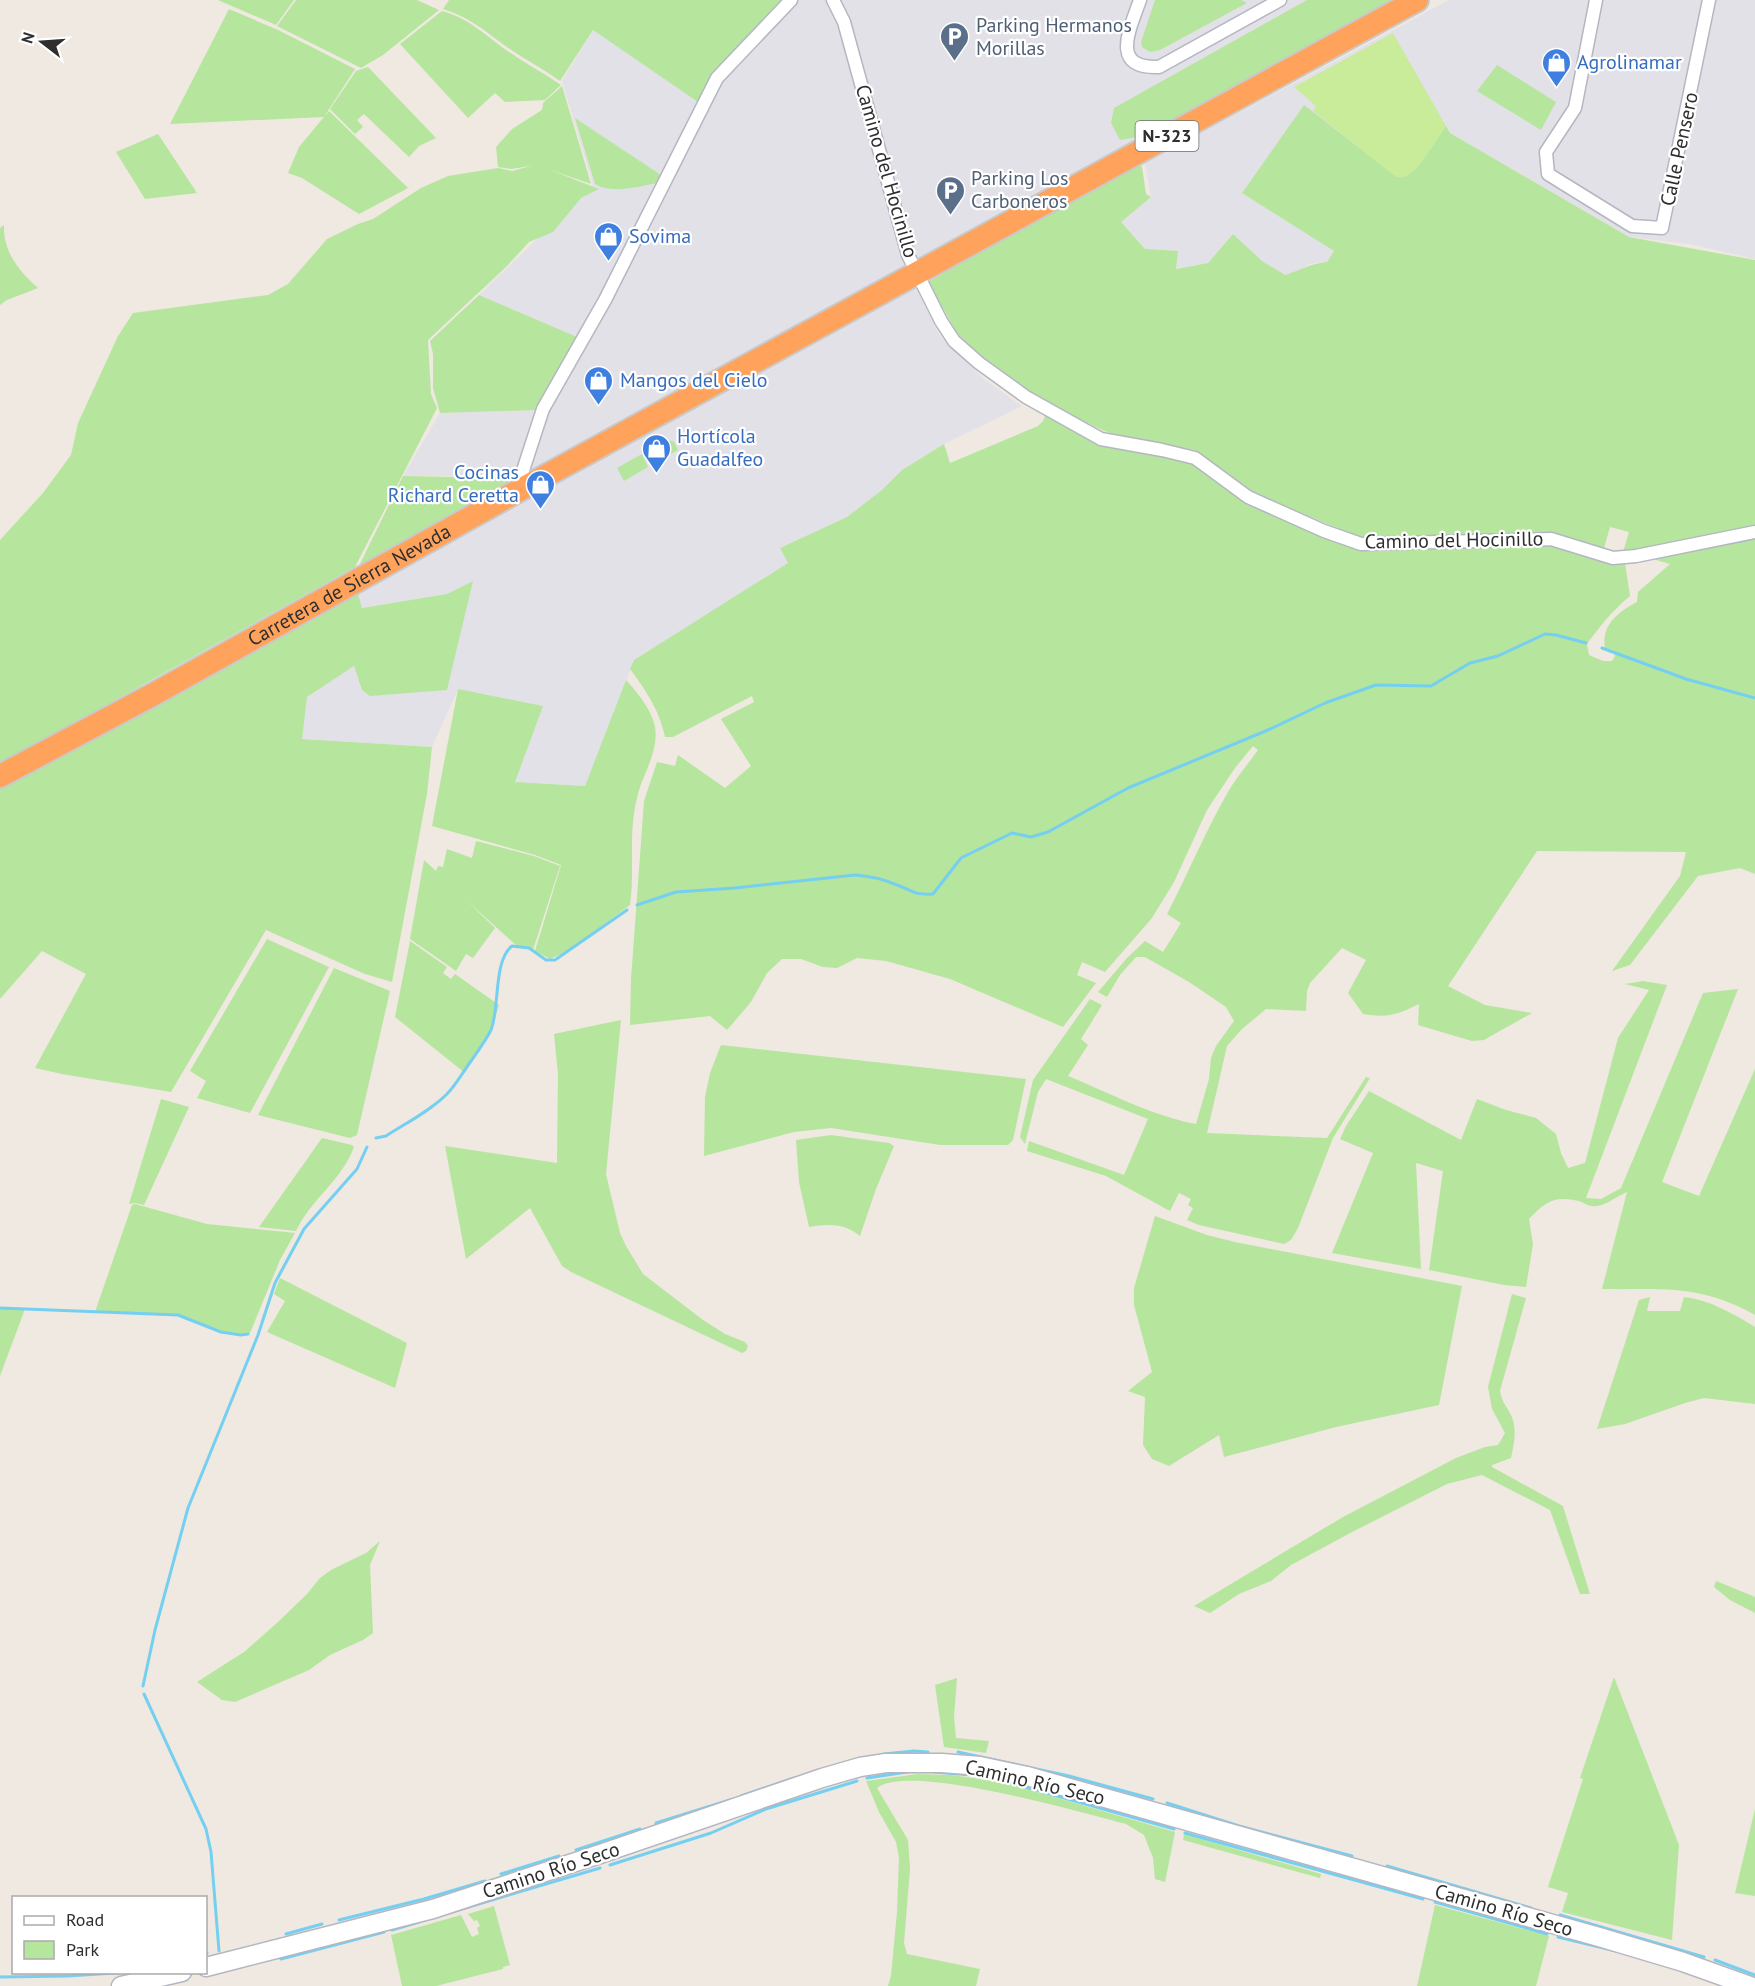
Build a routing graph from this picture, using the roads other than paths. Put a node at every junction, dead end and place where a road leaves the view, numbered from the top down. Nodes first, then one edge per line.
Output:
1 (791, 0) edge
2 (833, 0) edge
3 (1140, 0) edge
4 (1280, 0) edge
5 (1417, 0) edge
6 (1596, 0) edge
7 (1709, 0) edge
8 (918, 273) junction
9 (516, 492) junction
10 (1755, 532) edge
11 (0, 776) edge
12 (211, 1965) edge
13 (174, 1974) edge
14 (121, 1986) edge
15 (1750, 1986) edge

1 - 9 street
2 - 8 street, Camino del Hocinillo
3 - 4 street
5 - 8 highway, N-323
6 - 7 street, Calle Pensero
8 - 9 highway, Carretera de Sierra Nevada / N-323
8 - 10 street, Camino del Hocinillo
9 - 11 highway, Carretera de Sierra Nevada / N-323
12 - 15 street, Camino Río Seco
13 - 14 street

